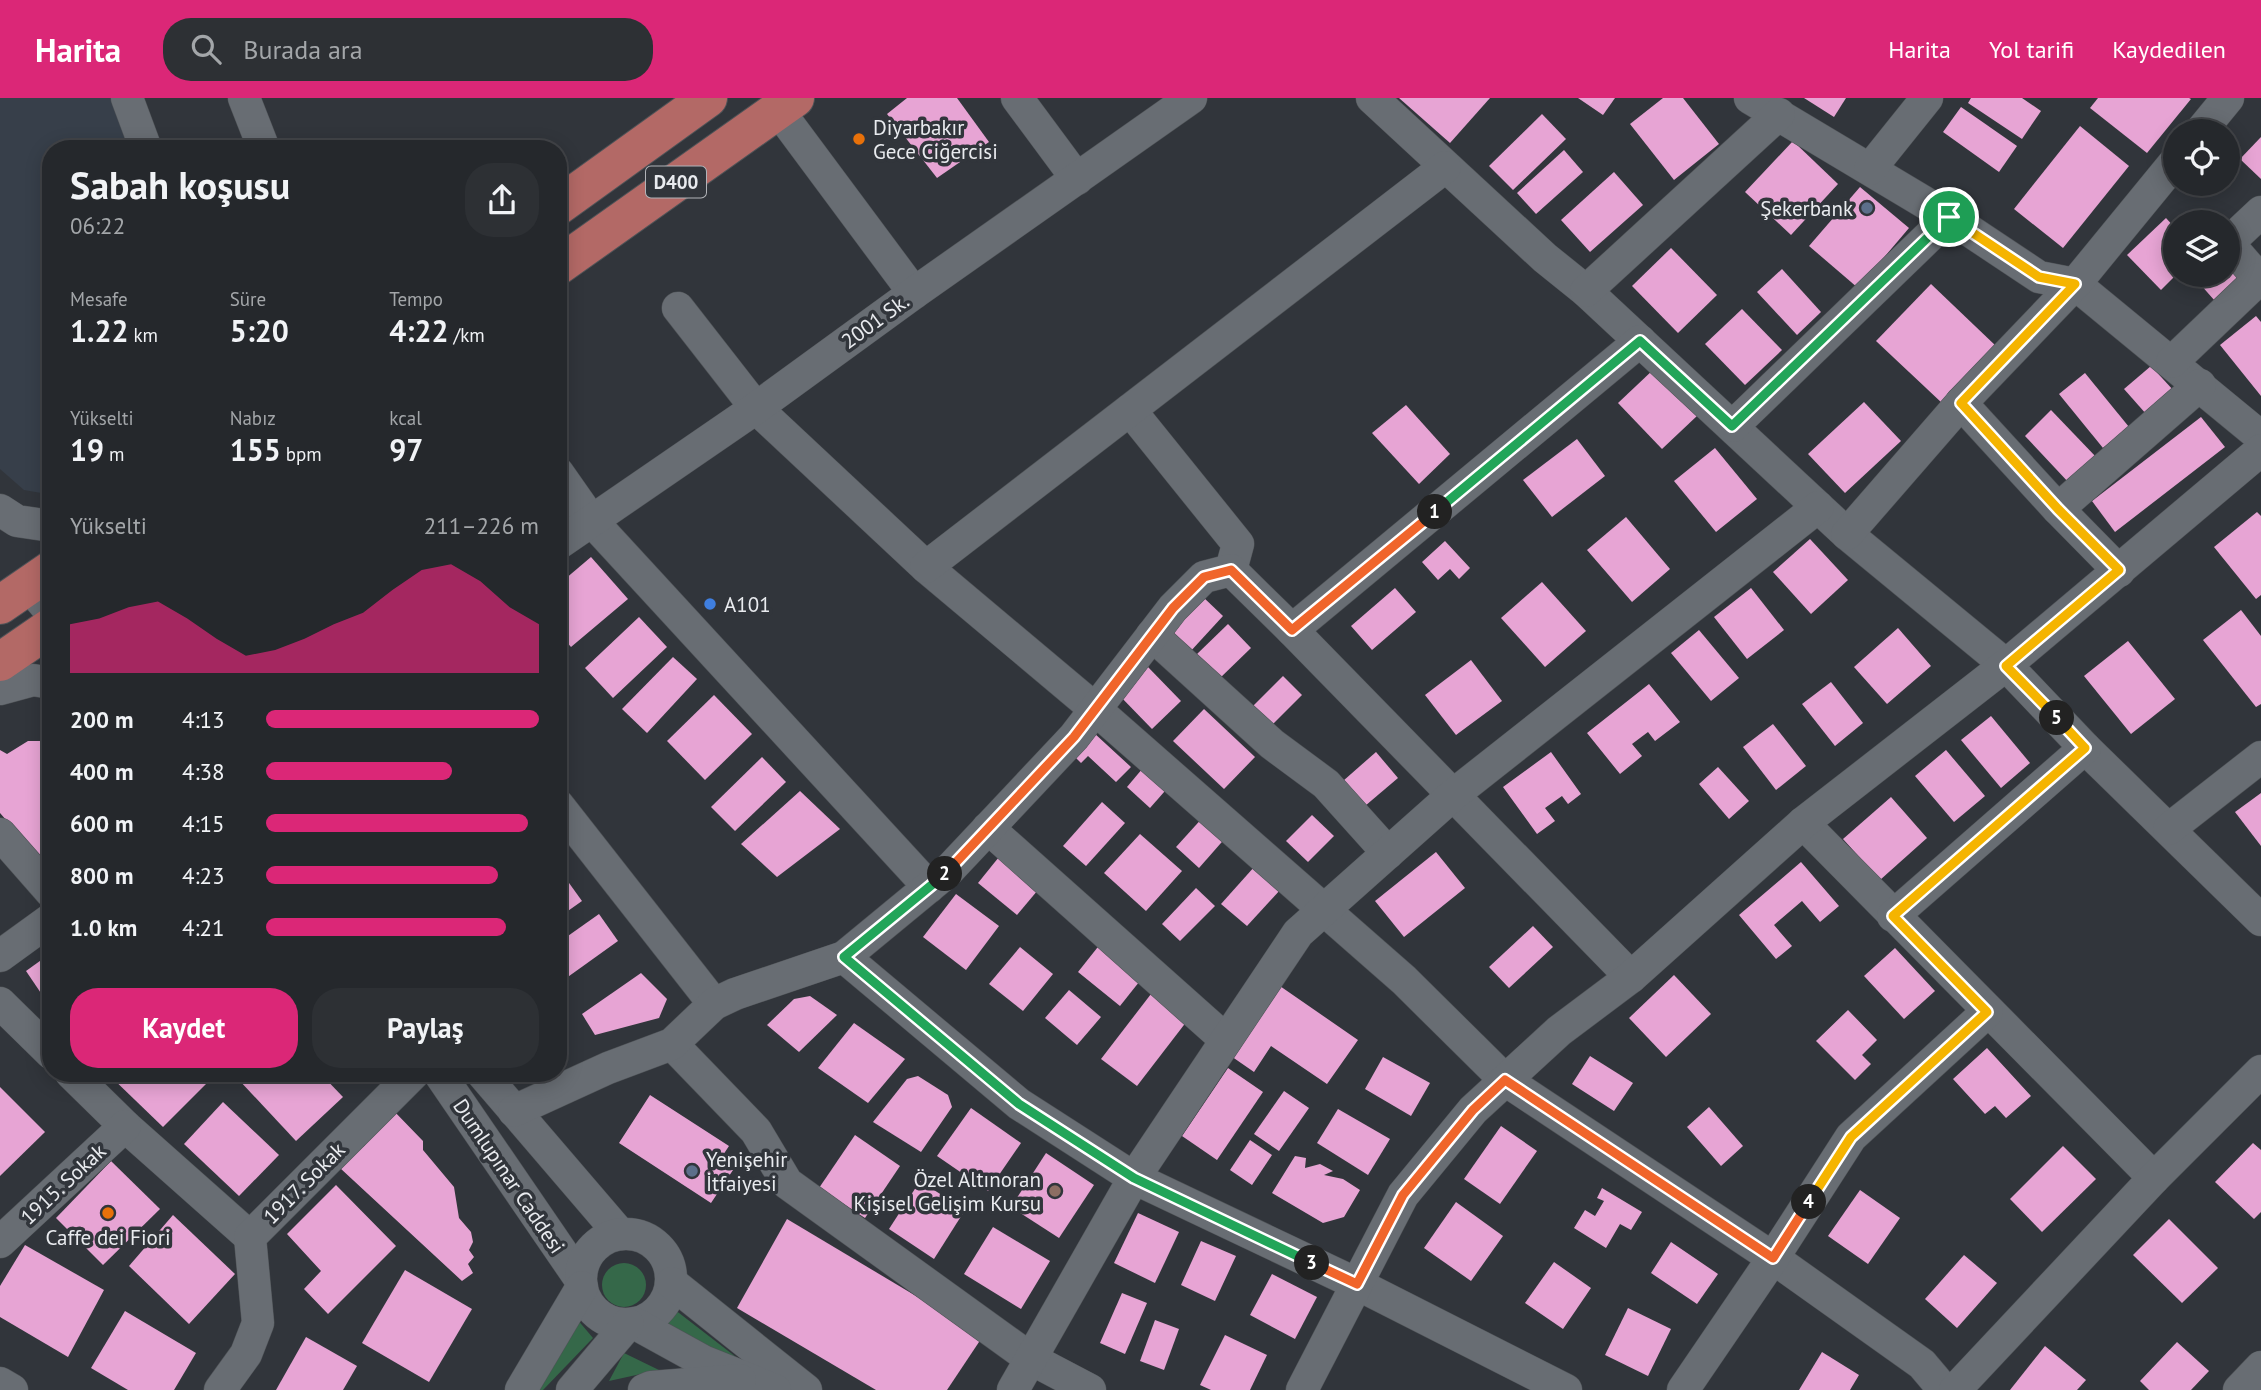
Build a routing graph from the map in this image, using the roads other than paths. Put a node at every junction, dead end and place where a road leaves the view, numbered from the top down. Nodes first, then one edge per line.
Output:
1 (127, 98) edge
2 (244, 98) edge
3 (708, 98) edge
4 (1017, 98) edge
5 (1191, 98) edge
6 (1373, 98) edge
7 (1750, 98) edge
8 (1927, 98) edge
9 (2228, 98) edge
10 (786, 104) edge
11 (1779, 114) junction
12 (2211, 119) edge
13 (143, 140) edge
14 (260, 140) edge
15 (1445, 167) junction
16 (1870, 169) junction
17 (2163, 177) edge
18 (1077, 179) junction
19 (567, 199) edge
20 (2261, 212) edge
21 (1949, 217) junction
22 (2240, 232) edge
23 (2240, 257) edge
24 (567, 260) edge
25 (2260, 280) edge
26 (2075, 284) junction
27 (1586, 291) junction
28 (914, 293) junction
29 (678, 308) dead end
30 (1640, 341) junction
31 (2172, 362) junction
32 (2200, 385) junction
33 (1961, 403) junction
34 (756, 408) junction
35 (1130, 410) junction
36 (1732, 426) junction
37 (2261, 437) edge
38 (2261, 450) edge
39 (567, 486) edge
40 (1818, 507) junction
41 (2058, 509) junction
42 (0, 510) edge
43 (591, 520) junction
44 (42, 530) edge
45 (1847, 534) junction
46 (567, 537) edge
47 (926, 567) junction
48 (1231, 570) junction
49 (2119, 570) junction
50 (1292, 630) junction
51 (42, 633) edge
52 (1152, 635) junction
53 (0, 662) edge
54 (2006, 666) junction
55 (42, 682) edge
56 (0, 689) edge
57 (1095, 709) junction
58 (2085, 748) junction
59 (2261, 757) edge
60 (1453, 795) junction
61 (567, 817) edge
62 (1803, 824) junction
63 (988, 828) junction
64 (2169, 829) junction
65 (0, 834) edge
66 (1388, 853) junction
67 (42, 882) edge
68 (929, 887) junction
69 (1325, 910) junction
70 (1893, 916) junction
71 (2261, 920) edge
72 (42, 926) edge
73 (0, 956) edge
74 (844, 957) junction
75 (1631, 977) junction
76 (0, 1003) edge
77 (714, 1004) junction
78 (1987, 1012) junction
79 (1226, 1040) junction
80 (42, 1044) edge
81 (672, 1044) junction
82 (2261, 1071) edge
83 (1505, 1080) junction
84 (80, 1082) edge
85 (405, 1082) edge
86 (445, 1082) edge
87 (490, 1082) edge
88 (514, 1111) junction
89 (125, 1126) junction
90 (1134, 1178) junction
91 (2154, 1178) junction
92 (620, 1234) junction
93 (250, 1237) junction
94 (0, 1242) edge
95 (1773, 1258) junction
96 (581, 1283) junction
97 (673, 1283) junction
98 (1357, 1284) junction
99 (631, 1323) junction
100 (1031, 1359) junction
101 (2261, 1367) edge
102 (0, 1383) edge
103 (762, 1385) edge
104 (12, 1390) edge
105 (220, 1390) edge
106 (521, 1390) edge
107 (572, 1390) edge
108 (644, 1390) edge
109 (806, 1390) edge
110 (1013, 1390) edge
111 (1090, 1390) edge
112 (1302, 1390) edge
113 (1566, 1390) edge
114 (1683, 1390) edge
115 (1944, 1390) edge
116 (1955, 1390) edge
117 (2239, 1390) edge

1 - 13 street
2 - 14 street
3 - 19 highway, D400
4 - 18 street
5 - 18 street, 2001 Sk.
6 - 15 street
7 - 11 street
8 - 16 street
9 - 12 street
10 - 24 highway, D400
10 - 28 street
11 - 16 street
11 - 27 street
15 - 27 street
15 - 35 street
16 - 21 street
17 - 26 street
18 - 28 street, 2001 Sk.
20 - 22 street
21 - 26 street
21 - 36 street
23 - 25 street
25 - 31 street
26 - 31 street
26 - 33 street
27 - 30 street
28 - 34 street, 2001 Sk.
29 - 34 street
30 - 36 street
30 - 50 street
31 - 32 street
32 - 37 street
32 - 41 street
33 - 41 street
33 - 45 street
34 - 43 street, 2001 Sk.
34 - 47 street
35 - 47 street
35 - 48 street
36 - 40 street
38 - 49 street
39 - 43 street
40 - 45 street
40 - 60 street
41 - 49 street
42 - 44 street
43 - 46 street, 2001 Sk.
43 - 68 street
45 - 54 street
47 - 57 street
48 - 50 street
48 - 52 street
49 - 54 street
50 - 60 street
51 - 53 highway
52 - 57 street
52 - 66 street
54 - 58 street
54 - 62 street
55 - 56 street
57 - 63 street
57 - 69 street
58 - 64 street
58 - 70 street
59 - 64 street
60 - 66 street
60 - 75 street
61 - 77 street
62 - 70 street
62 - 75 street
63 - 68 street
63 - 79 street
64 - 71 street
65 - 67 street
66 - 69 street
68 - 74 street
69 - 79 street
69 - 83 street
70 - 78 street
72 - 73 street
74 - 77 street
74 - 90 street
75 - 83 street
76 - 80 street
77 - 81 street
78 - 91 street
78 - 95 street
79 - 90 street
81 - 88 street
81 - 100 street
82 - 91 street
83 - 95 street
83 - 98 street
84 - 89 street
85 - 93 street, 1917. Sokak
86 - 96 street, Dumlupınar Caddesi
87 - 88 street, Dumlupınar Caddesi
88 - 92 street, Dumlupınar Caddesi
89 - 93 street
89 - 94 street, 1915. Sokak
90 - 98 street
90 - 100 street
91 - 116 street
92 - 96 street
92 - 97 street
93 - 105 street, 1917. Sokak
95 - 114 street
95 - 115 street
96 - 99 street
96 - 106 street
97 - 99 street
97 - 109 street
98 - 112 street
98 - 113 street
99 - 103 street
99 - 107 street
100 - 110 street
100 - 111 street
101 - 117 street
102 - 104 street
103 - 108 street

